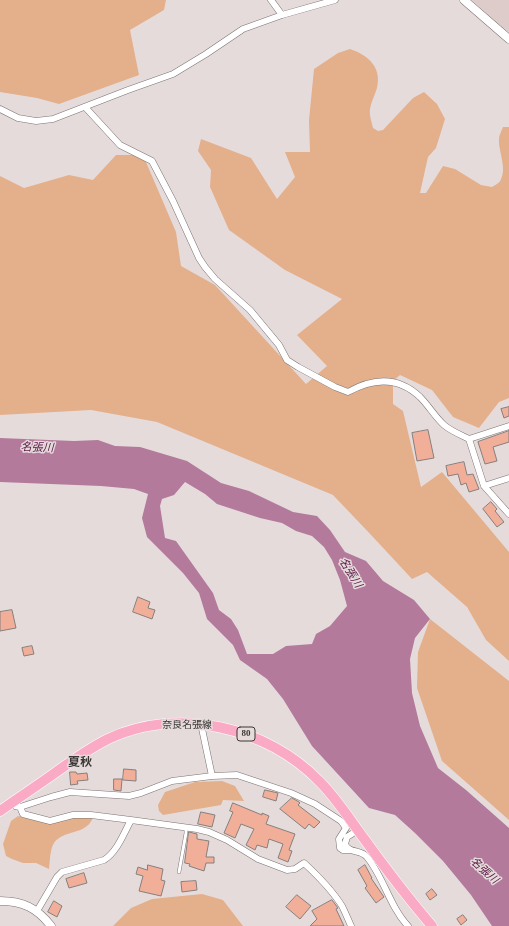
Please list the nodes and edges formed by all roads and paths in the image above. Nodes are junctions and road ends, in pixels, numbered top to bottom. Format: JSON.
{"nodes":[{"id":1,"x":271,"y":0,"type":"edge"},
{"id":2,"x":335,"y":0,"type":"edge"},
{"id":3,"x":464,"y":0,"type":"edge"},
{"id":4,"x":282,"y":15,"type":"junction"},
{"id":5,"x":509,"y":39,"type":"edge"},
{"id":6,"x":85,"y":107,"type":"junction"},
{"id":7,"x":0,"y":109,"type":"edge"},
{"id":8,"x":509,"y":426,"type":"edge"},
{"id":9,"x":469,"y":439,"type":"junction"},
{"id":10,"x":509,"y":478,"type":"edge"},
{"id":11,"x":484,"y":486,"type":"junction"},
{"id":12,"x":509,"y":514,"type":"edge"},
{"id":13,"x":201,"y":724,"type":"junction"},
{"id":14,"x":212,"y":776,"type":"junction"},
{"id":15,"x":16,"y":805,"type":"junction"},
{"id":16,"x":0,"y":812,"type":"edge"},
{"id":17,"x":131,"y":820,"type":"junction"},
{"id":18,"x":186,"y":827,"type":"junction"},
{"id":19,"x":358,"y":830,"type":"junction"},
{"id":20,"x":349,"y":850,"type":"junction"},
{"id":21,"x":179,"y":872,"type":"dead end"},
{"id":22,"x":0,"y":901,"type":"edge"},
{"id":23,"x":37,"y":911,"type":"junction"},
{"id":24,"x":51,"y":926,"type":"edge"},
{"id":25,"x":351,"y":926,"type":"edge"},
{"id":26,"x":408,"y":926,"type":"edge"},
{"id":27,"x":432,"y":926,"type":"edge"}],
"edges":[{"from":1,"to":4,"type":"street"},
{"from":2,"to":4,"type":"street"},
{"from":3,"to":5,"type":"street"},
{"from":4,"to":6,"type":"street"},
{"from":6,"to":7,"type":"street"},
{"from":6,"to":9,"type":"street"},
{"from":8,"to":9,"type":"street"},
{"from":9,"to":11,"type":"street"},
{"from":10,"to":11,"type":"street"},
{"from":11,"to":12,"type":"street"},
{"from":13,"to":14,"type":"street"},
{"from":13,"to":15,"type":"main road","name":"奈良名張線","number":"80"},
{"from":13,"to":19,"type":"main road","name":"奈良名張線","number":"80"},
{"from":14,"to":15,"type":"street"},
{"from":14,"to":20,"type":"street"},
{"from":15,"to":16,"type":"main road","name":"奈良名張線","number":"80"},
{"from":15,"to":17,"type":"street"},
{"from":17,"to":18,"type":"street"},
{"from":17,"to":23,"type":"street"},
{"from":18,"to":21,"type":"lane"},
{"from":18,"to":25,"type":"street"},
{"from":19,"to":20,"type":"street"},
{"from":19,"to":27,"type":"main road","name":"奈良名張線","number":"80"},
{"from":20,"to":26,"type":"street"},
{"from":22,"to":23,"type":"street"},
{"from":23,"to":24,"type":"street"}]}
